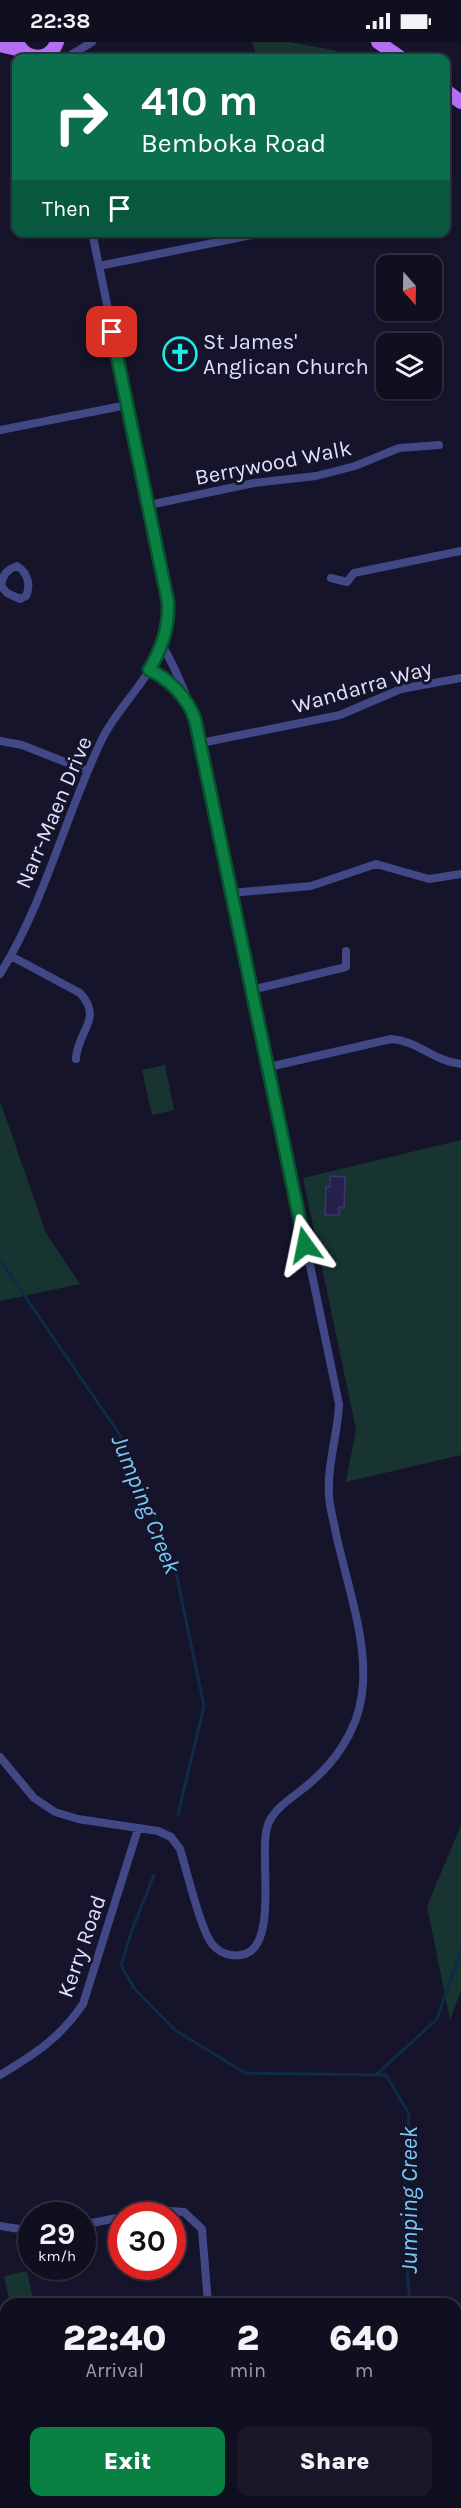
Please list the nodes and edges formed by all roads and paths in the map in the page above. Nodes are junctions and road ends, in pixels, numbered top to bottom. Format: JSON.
{"nodes":[{"id":1,"x":92,"y":42,"type":"edge"},
{"id":2,"x":378,"y":42,"type":"edge"},
{"id":3,"x":0,"y":45,"type":"edge"},
{"id":4,"x":26,"y":52,"type":"edge"},
{"id":5,"x":72,"y":54,"type":"edge"},
{"id":6,"x":395,"y":54,"type":"edge"},
{"id":7,"x":93,"y":237,"type":"edge"},
{"id":8,"x":226,"y":237,"type":"edge"},
{"id":9,"x":99,"y":266,"type":"junction"},
{"id":10,"x":128,"y":405,"type":"junction"},
{"id":11,"x":0,"y":430,"type":"edge"},
{"id":12,"x":439,"y":446,"type":"dead end"},
{"id":13,"x":149,"y":505,"type":"junction"},
{"id":14,"x":461,"y":551,"type":"edge"},
{"id":15,"x":331,"y":578,"type":"dead end"},
{"id":16,"x":162,"y":645,"type":"junction"},
{"id":17,"x":149,"y":670,"type":"junction"},
{"id":18,"x":461,"y":678,"type":"edge"},
{"id":19,"x":190,"y":705,"type":"junction"},
{"id":20,"x":0,"y":741,"type":"edge"},
{"id":21,"x":201,"y":743,"type":"junction"},
{"id":22,"x":88,"y":771,"type":"junction"},
{"id":23,"x":461,"y":874,"type":"edge"},
{"id":24,"x":231,"y":893,"type":"junction"},
{"id":25,"x":346,"y":951,"type":"dead end"},
{"id":26,"x":11,"y":956,"type":"junction"},
{"id":27,"x":0,"y":974,"type":"edge"},
{"id":28,"x":251,"y":990,"type":"junction"},
{"id":29,"x":76,"y":1059,"type":"dead end"},
{"id":30,"x":461,"y":1064,"type":"edge"},
{"id":31,"x":269,"y":1067,"type":"junction"},
{"id":32,"x":0,"y":1756,"type":"edge"},
{"id":33,"x":138,"y":1829,"type":"junction"},
{"id":34,"x":0,"y":2074,"type":"edge"},
{"id":35,"x":186,"y":2214,"type":"edge"},
{"id":36,"x":0,"y":2226,"type":"edge"},
{"id":37,"x":18,"y":2229,"type":"edge"},
{"id":38,"x":208,"y":2298,"type":"edge"}],
"edges":[{"from":1,"to":5,"type":"street"},
{"from":2,"to":6,"type":"main road"},
{"from":3,"to":4,"type":"main road"},
{"from":7,"to":9,"type":"street","name":"Narr-Maen Drive"},
{"from":8,"to":9,"type":"street"},
{"from":9,"to":10,"type":"street","name":"Narr-Maen Drive"},
{"from":10,"to":11,"type":"street"},
{"from":10,"to":13,"type":"street","name":"Narr-Maen Drive"},
{"from":12,"to":13,"type":"street","name":"Berrywood Walk"},
{"from":13,"to":16,"type":"street","name":"Narr-Maen Drive"},
{"from":14,"to":15,"type":"street"},
{"from":16,"to":17,"type":"street","name":"Narr-Maen Drive"},
{"from":16,"to":19,"type":"street"},
{"from":17,"to":19,"type":"street"},
{"from":17,"to":22,"type":"street","name":"Narr-Maen Drive"},
{"from":18,"to":21,"type":"street","name":"Wandarra Way"},
{"from":19,"to":21,"type":"street"},
{"from":20,"to":22,"type":"street"},
{"from":21,"to":24,"type":"street"},
{"from":22,"to":26,"type":"street","name":"Narr-Maen Drive"},
{"from":23,"to":24,"type":"street"},
{"from":24,"to":28,"type":"street"},
{"from":25,"to":28,"type":"street"},
{"from":26,"to":27,"type":"street","name":"Narr-Maen Drive"},
{"from":26,"to":29,"type":"street"},
{"from":28,"to":31,"type":"street"},
{"from":30,"to":31,"type":"street"},
{"from":31,"to":33,"type":"street"},
{"from":32,"to":33,"type":"street"},
{"from":33,"to":34,"type":"street","name":"Kerry Road"},
{"from":35,"to":38,"type":"street"},
{"from":36,"to":37,"type":"street"}]}
